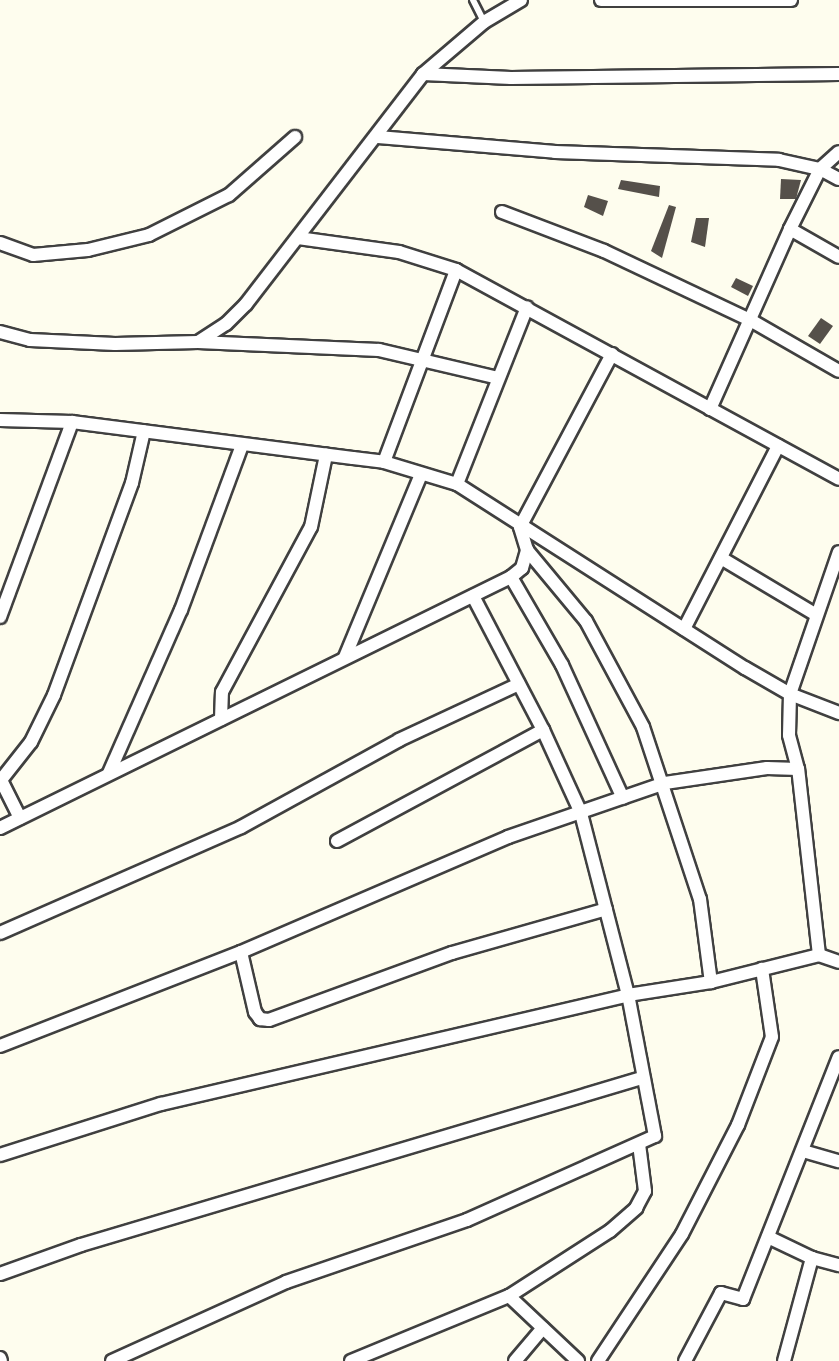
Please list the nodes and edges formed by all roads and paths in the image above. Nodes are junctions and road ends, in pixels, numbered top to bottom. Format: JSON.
{"nodes":[{"id":1,"x":473,"y":0,"type":"edge"},
{"id":2,"x":521,"y":0,"type":"edge"},
{"id":3,"x":601,"y":0,"type":"edge"},
{"id":4,"x":791,"y":0,"type":"edge"},
{"id":5,"x":484,"y":22,"type":"junction"},
{"id":6,"x":423,"y":74,"type":"junction"},
{"id":7,"x":839,"y":74,"type":"edge"},
{"id":8,"x":295,"y":137,"type":"dead end"},
{"id":9,"x":378,"y":137,"type":"junction"},
{"id":10,"x":839,"y":152,"type":"edge"},
{"id":11,"x":820,"y":169,"type":"junction"},
{"id":12,"x":839,"y":179,"type":"edge"},
{"id":13,"x":502,"y":212,"type":"dead end"},
{"id":14,"x":790,"y":230,"type":"junction"},
{"id":15,"x":298,"y":238,"type":"junction"},
{"id":16,"x":0,"y":243,"type":"edge"},
{"id":17,"x":839,"y":257,"type":"edge"},
{"id":18,"x":456,"y":270,"type":"junction"},
{"id":19,"x":527,"y":307,"type":"junction"},
{"id":20,"x":752,"y":321,"type":"junction"},
{"id":21,"x":0,"y":332,"type":"edge"},
{"id":22,"x":198,"y":342,"type":"junction"},
{"id":23,"x":612,"y":354,"type":"junction"},
{"id":24,"x":424,"y":360,"type":"junction"},
{"id":25,"x":839,"y":371,"type":"edge"},
{"id":26,"x":498,"y":378,"type":"junction"},
{"id":27,"x":710,"y":410,"type":"junction"},
{"id":28,"x":0,"y":420,"type":"edge"},
{"id":29,"x":72,"y":423,"type":"junction"},
{"id":30,"x":144,"y":431,"type":"junction"},
{"id":31,"x":242,"y":445,"type":"junction"},
{"id":32,"x":778,"y":446,"type":"junction"},
{"id":33,"x":326,"y":455,"type":"junction"},
{"id":34,"x":384,"y":462,"type":"junction"},
{"id":35,"x":421,"y":474,"type":"junction"},
{"id":36,"x":839,"y":479,"type":"edge"},
{"id":37,"x":457,"y":484,"type":"junction"},
{"id":38,"x":520,"y":527,"type":"junction"},
{"id":39,"x":527,"y":550,"type":"junction"},
{"id":40,"x":839,"y":552,"type":"edge"},
{"id":41,"x":721,"y":558,"type":"junction"},
{"id":42,"x":511,"y":577,"type":"junction"},
{"id":43,"x":473,"y":596,"type":"junction"},
{"id":44,"x":815,"y":614,"type":"junction"},
{"id":45,"x":0,"y":617,"type":"edge"},
{"id":46,"x":684,"y":629,"type":"junction"},
{"id":47,"x":345,"y":657,"type":"junction"},
{"id":48,"x":519,"y":684,"type":"junction"},
{"id":49,"x":790,"y":694,"type":"junction"},
{"id":50,"x":839,"y":713,"type":"edge"},
{"id":51,"x":221,"y":719,"type":"junction"},
{"id":52,"x":543,"y":730,"type":"junction"},
{"id":53,"x":798,"y":769,"type":"junction"},
{"id":54,"x":109,"y":773,"type":"junction"},
{"id":55,"x":665,"y":783,"type":"junction"},
{"id":56,"x":623,"y":798,"type":"junction"},
{"id":57,"x":580,"y":813,"type":"junction"},
{"id":58,"x":20,"y":818,"type":"junction"},
{"id":59,"x":0,"y":828,"type":"edge"},
{"id":60,"x":338,"y":841,"type":"dead end"},
{"id":61,"x":606,"y":909,"type":"junction"},
{"id":62,"x":0,"y":933,"type":"edge"},
{"id":63,"x":241,"y":952,"type":"junction"},
{"id":64,"x":819,"y":955,"type":"junction"},
{"id":65,"x":839,"y":962,"type":"edge"},
{"id":66,"x":762,"y":969,"type":"junction"},
{"id":67,"x":711,"y":982,"type":"junction"},
{"id":68,"x":628,"y":995,"type":"junction"},
{"id":69,"x":0,"y":1046,"type":"edge"},
{"id":70,"x":839,"y":1057,"type":"edge"},
{"id":71,"x":642,"y":1078,"type":"junction"},
{"id":72,"x":639,"y":1144,"type":"junction"},
{"id":73,"x":803,"y":1151,"type":"junction"},
{"id":74,"x":0,"y":1155,"type":"edge"},
{"id":75,"x":839,"y":1161,"type":"edge"},
{"id":76,"x":768,"y":1237,"type":"junction"},
{"id":77,"x":812,"y":1258,"type":"junction"},
{"id":78,"x":839,"y":1265,"type":"edge"},
{"id":79,"x":0,"y":1274,"type":"edge"},
{"id":80,"x":509,"y":1296,"type":"junction"},
{"id":81,"x":543,"y":1328,"type":"junction"},
{"id":82,"x":112,"y":1361,"type":"edge"},
{"id":83,"x":351,"y":1361,"type":"edge"},
{"id":84,"x":515,"y":1361,"type":"edge"},
{"id":85,"x":578,"y":1361,"type":"edge"},
{"id":86,"x":598,"y":1361,"type":"edge"},
{"id":87,"x":685,"y":1361,"type":"edge"},
{"id":88,"x":784,"y":1361,"type":"edge"}],
"edges":[{"from":1,"to":5,"type":"lane"},
{"from":2,"to":5,"type":"street"},
{"from":3,"to":4,"type":"street"},
{"from":5,"to":6,"type":"street"},
{"from":6,"to":7,"type":"street"},
{"from":6,"to":9,"type":"street"},
{"from":8,"to":16,"type":"street"},
{"from":9,"to":11,"type":"street"},
{"from":9,"to":15,"type":"street"},
{"from":10,"to":11,"type":"street"},
{"from":11,"to":12,"type":"street"},
{"from":11,"to":14,"type":"street"},
{"from":13,"to":20,"type":"street"},
{"from":14,"to":17,"type":"street"},
{"from":14,"to":20,"type":"street"},
{"from":15,"to":18,"type":"street"},
{"from":15,"to":22,"type":"street"},
{"from":18,"to":19,"type":"street"},
{"from":18,"to":24,"type":"street"},
{"from":19,"to":23,"type":"street"},
{"from":19,"to":26,"type":"street"},
{"from":20,"to":25,"type":"street"},
{"from":20,"to":27,"type":"street"},
{"from":21,"to":22,"type":"street"},
{"from":22,"to":24,"type":"street"},
{"from":23,"to":27,"type":"street"},
{"from":23,"to":38,"type":"street"},
{"from":24,"to":26,"type":"street"},
{"from":24,"to":34,"type":"street"},
{"from":26,"to":37,"type":"street"},
{"from":27,"to":32,"type":"street"},
{"from":28,"to":29,"type":"street"},
{"from":29,"to":30,"type":"street"},
{"from":29,"to":45,"type":"street"},
{"from":30,"to":31,"type":"street"},
{"from":30,"to":58,"type":"street"},
{"from":31,"to":33,"type":"street"},
{"from":31,"to":54,"type":"street"},
{"from":32,"to":36,"type":"street"},
{"from":32,"to":41,"type":"street"},
{"from":33,"to":34,"type":"street"},
{"from":33,"to":51,"type":"street"},
{"from":34,"to":35,"type":"street"},
{"from":35,"to":37,"type":"street"},
{"from":35,"to":47,"type":"street"},
{"from":37,"to":38,"type":"street"},
{"from":38,"to":39,"type":"street"},
{"from":38,"to":46,"type":"street"},
{"from":39,"to":42,"type":"street"},
{"from":39,"to":55,"type":"street"},
{"from":40,"to":44,"type":"street"},
{"from":41,"to":44,"type":"street"},
{"from":41,"to":46,"type":"street"},
{"from":42,"to":43,"type":"street"},
{"from":42,"to":56,"type":"street"},
{"from":43,"to":47,"type":"street"},
{"from":43,"to":48,"type":"street"},
{"from":44,"to":49,"type":"street"},
{"from":46,"to":49,"type":"street"},
{"from":47,"to":51,"type":"street"},
{"from":48,"to":52,"type":"street"},
{"from":48,"to":62,"type":"street"},
{"from":49,"to":50,"type":"street"},
{"from":49,"to":53,"type":"street"},
{"from":51,"to":54,"type":"street"},
{"from":52,"to":57,"type":"street"},
{"from":52,"to":60,"type":"street"},
{"from":53,"to":55,"type":"street"},
{"from":53,"to":64,"type":"street"},
{"from":54,"to":58,"type":"street"},
{"from":55,"to":56,"type":"street"},
{"from":55,"to":67,"type":"street"},
{"from":56,"to":57,"type":"street"},
{"from":57,"to":61,"type":"street"},
{"from":57,"to":63,"type":"street"},
{"from":58,"to":59,"type":"street"},
{"from":61,"to":63,"type":"street"},
{"from":61,"to":68,"type":"street"},
{"from":63,"to":69,"type":"street"},
{"from":64,"to":65,"type":"street"},
{"from":64,"to":66,"type":"street"},
{"from":66,"to":67,"type":"street"},
{"from":66,"to":86,"type":"street"},
{"from":67,"to":68,"type":"street"},
{"from":68,"to":71,"type":"street"},
{"from":68,"to":74,"type":"street"},
{"from":70,"to":73,"type":"street"},
{"from":71,"to":72,"type":"street"},
{"from":71,"to":79,"type":"street"},
{"from":72,"to":80,"type":"street"},
{"from":72,"to":82,"type":"street"},
{"from":73,"to":75,"type":"street"},
{"from":73,"to":76,"type":"street"},
{"from":76,"to":77,"type":"street"},
{"from":76,"to":87,"type":"street"},
{"from":77,"to":78,"type":"street"},
{"from":77,"to":88,"type":"street"},
{"from":80,"to":81,"type":"street"},
{"from":80,"to":83,"type":"street"},
{"from":81,"to":84,"type":"street"},
{"from":81,"to":85,"type":"street"}]}
